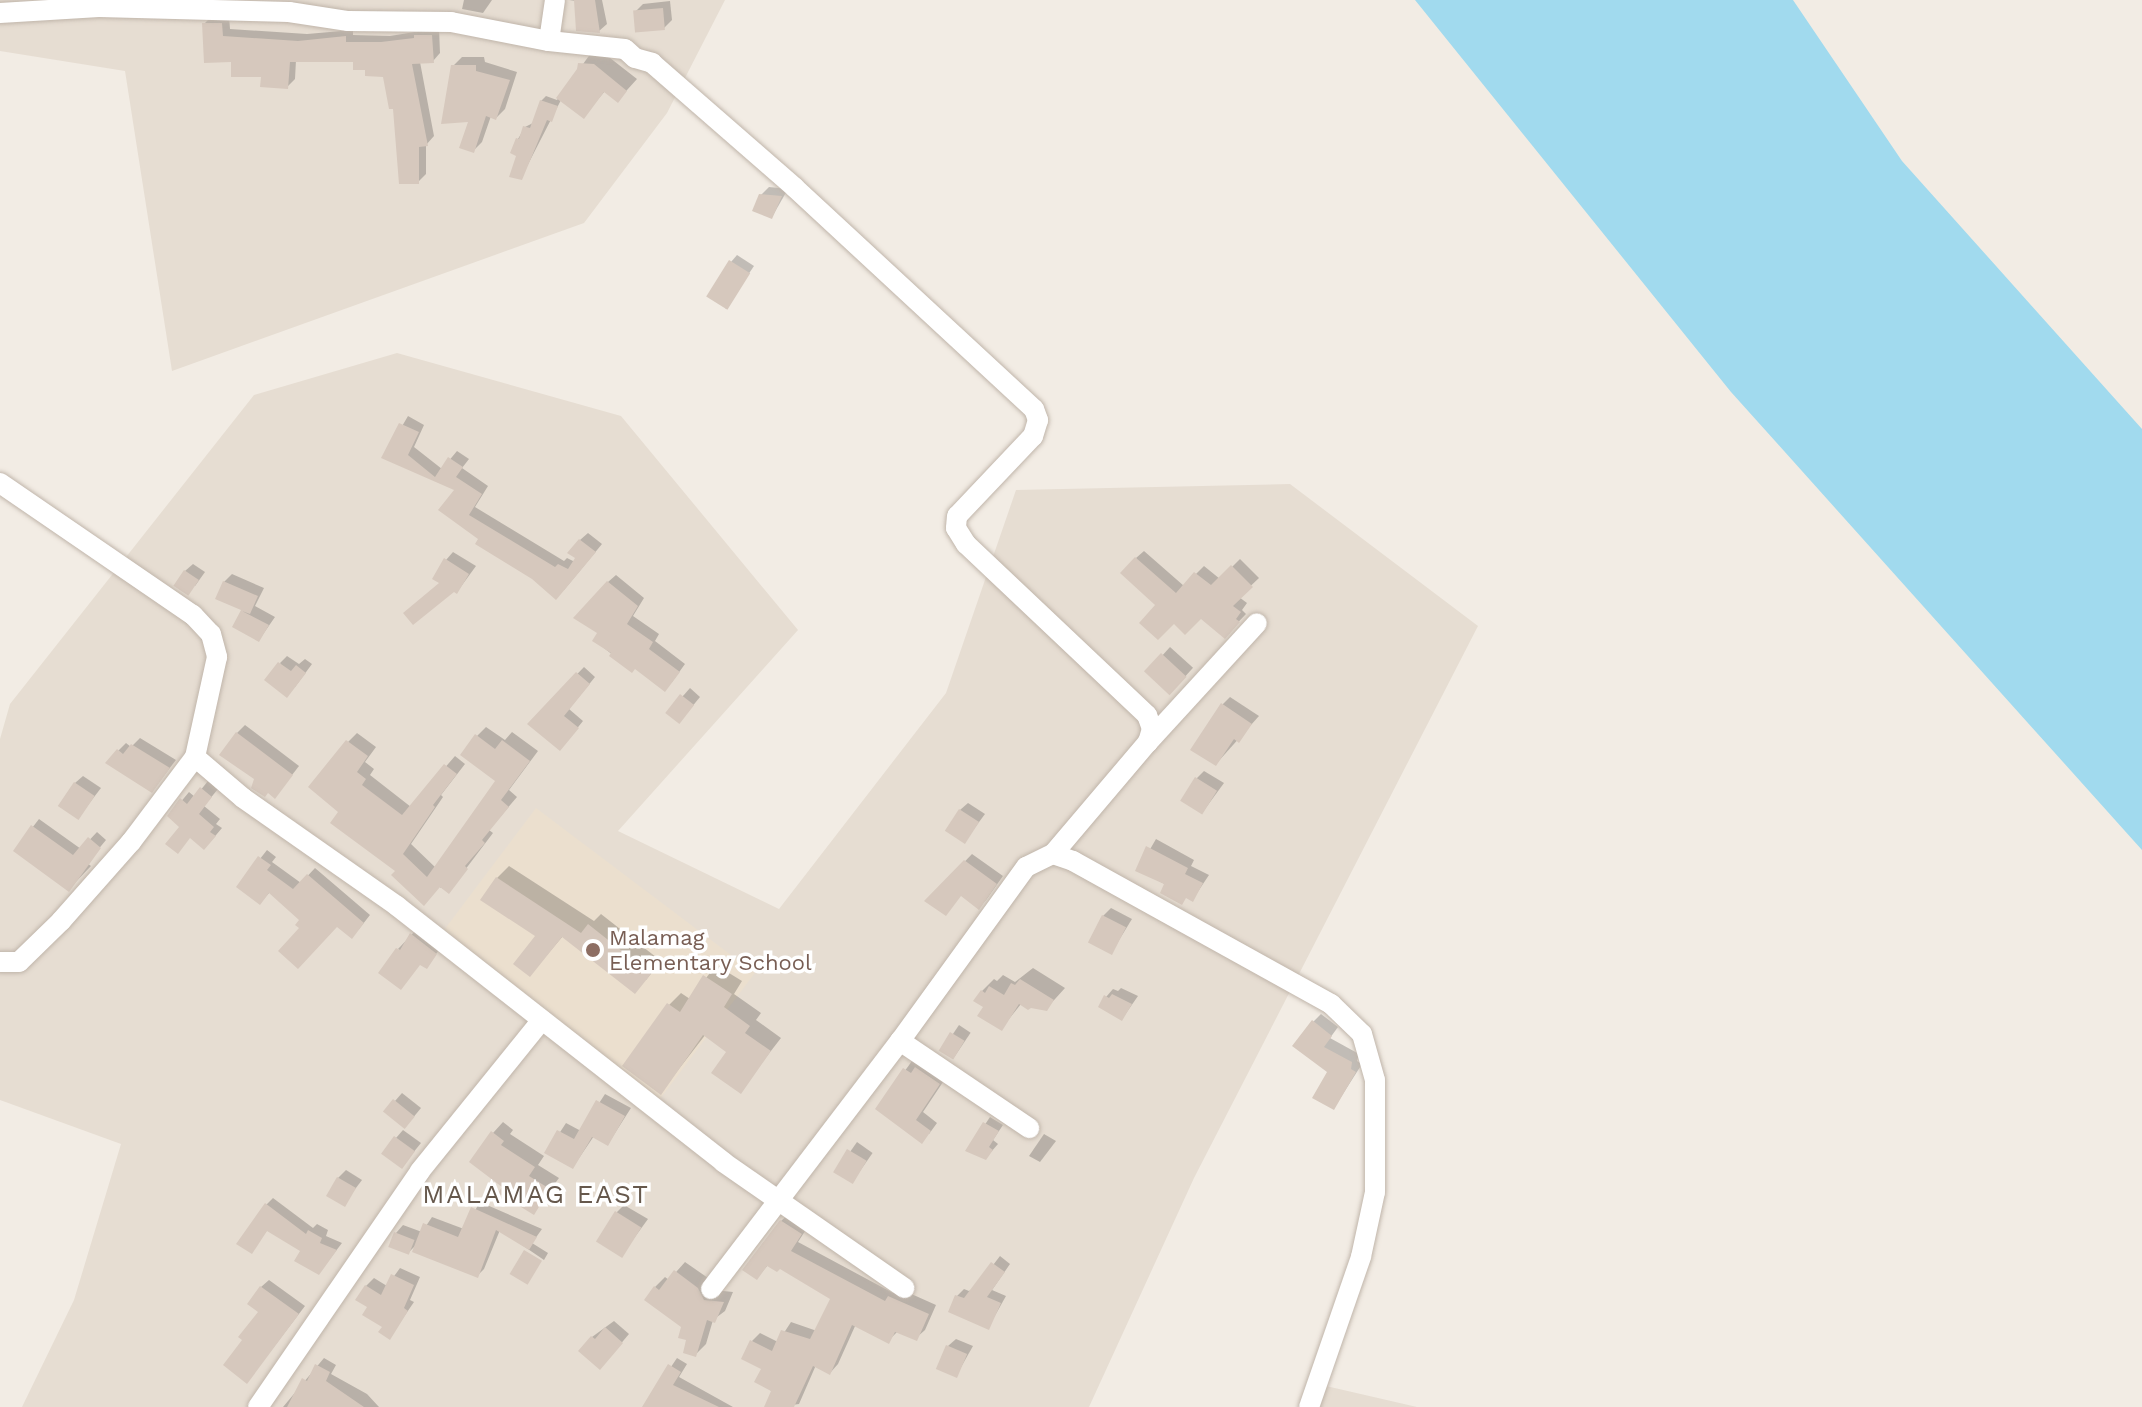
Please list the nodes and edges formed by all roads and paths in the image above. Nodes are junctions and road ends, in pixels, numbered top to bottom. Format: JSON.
{"nodes":[{"id":1,"x":555,"y":0,"type":"edge"},
{"id":2,"x":0,"y":13,"type":"edge"},
{"id":3,"x":549,"y":41,"type":"junction"},
{"id":4,"x":0,"y":483,"type":"edge"},
{"id":5,"x":1257,"y":623,"type":"dead end"},
{"id":6,"x":1148,"y":742,"type":"junction"},
{"id":7,"x":195,"y":757,"type":"junction"},
{"id":8,"x":1053,"y":854,"type":"junction"},
{"id":9,"x":0,"y":962,"type":"edge"},
{"id":10,"x":542,"y":1020,"type":"junction"},
{"id":11,"x":900,"y":1041,"type":"junction"},
{"id":12,"x":1029,"y":1128,"type":"dead end"},
{"id":13,"x":778,"y":1201,"type":"junction"},
{"id":14,"x":904,"y":1288,"type":"dead end"},
{"id":15,"x":711,"y":1289,"type":"dead end"},
{"id":16,"x":258,"y":1407,"type":"edge"},
{"id":17,"x":1309,"y":1407,"type":"edge"}],
"edges":[{"from":1,"to":3,"type":"street"},
{"from":2,"to":3,"type":"street"},
{"from":3,"to":6,"type":"street"},
{"from":4,"to":7,"type":"street"},
{"from":5,"to":6,"type":"street"},
{"from":6,"to":8,"type":"street"},
{"from":7,"to":9,"type":"street"},
{"from":7,"to":10,"type":"street"},
{"from":8,"to":11,"type":"street"},
{"from":8,"to":17,"type":"street"},
{"from":10,"to":13,"type":"street"},
{"from":10,"to":16,"type":"street"},
{"from":11,"to":12,"type":"street"},
{"from":11,"to":13,"type":"street"},
{"from":13,"to":14,"type":"street"},
{"from":13,"to":15,"type":"street"}]}
